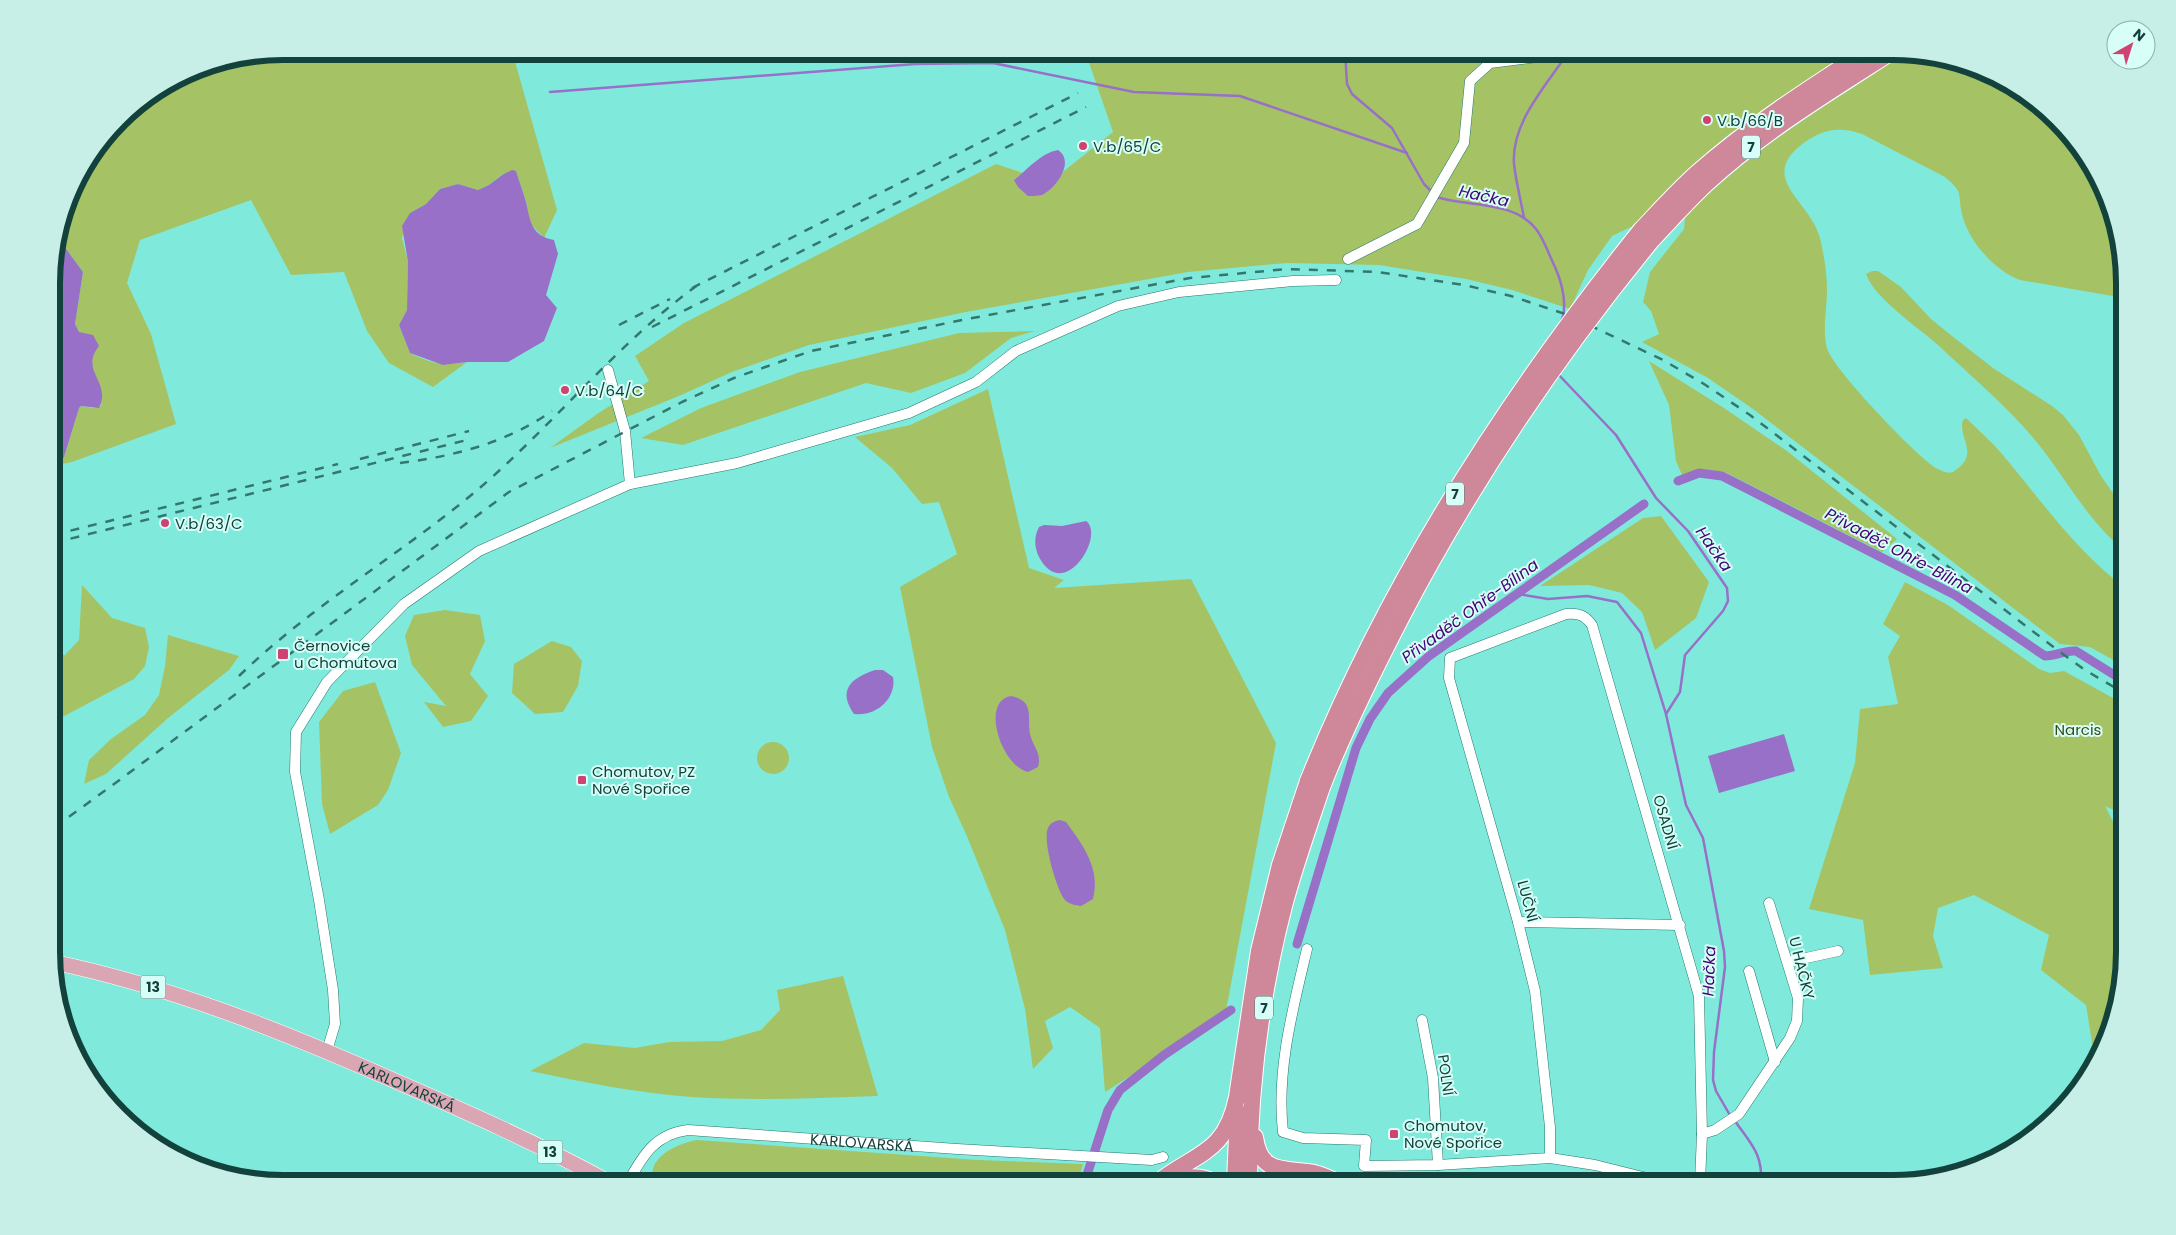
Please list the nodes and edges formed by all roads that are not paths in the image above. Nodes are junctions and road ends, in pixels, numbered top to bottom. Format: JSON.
{"nodes":[{"id":1,"x":1513,"y":60,"type":"edge"},
{"id":2,"x":1861,"y":60,"type":"edge"},
{"id":3,"x":1348,"y":259,"type":"dead end"},
{"id":4,"x":1336,"y":280,"type":"dead end"},
{"id":5,"x":608,"y":370,"type":"dead end"},
{"id":6,"x":630,"y":484,"type":"junction"},
{"id":7,"x":1450,"y":658,"type":"joint"},
{"id":8,"x":1315,"y":784,"type":"junction"},
{"id":9,"x":1769,"y":904,"type":"dead end"},
{"id":10,"x":1518,"y":922,"type":"junction"},
{"id":11,"x":1680,"y":925,"type":"junction"},
{"id":12,"x":1307,"y":949,"type":"dead end"},
{"id":13,"x":1838,"y":951,"type":"dead end"},
{"id":14,"x":1788,"y":962,"type":"junction"},
{"id":15,"x":60,"y":963,"type":"edge"},
{"id":16,"x":1749,"y":971,"type":"dead end"},
{"id":17,"x":1422,"y":1020,"type":"dead end"},
{"id":18,"x":327,"y":1051,"type":"junction"},
{"id":19,"x":1775,"y":1062,"type":"junction"},
{"id":20,"x":1238,"y":1087,"type":"junction"},
{"id":21,"x":1252,"y":1110,"type":"junction"},
{"id":22,"x":1702,"y":1134,"type":"junction"},
{"id":23,"x":1164,"y":1157,"type":"dead end"},
{"id":24,"x":1550,"y":1158,"type":"junction"},
{"id":25,"x":1438,"y":1165,"type":"junction"},
{"id":26,"x":594,"y":1175,"type":"edge"},
{"id":27,"x":633,"y":1175,"type":"edge"},
{"id":28,"x":1171,"y":1175,"type":"edge"},
{"id":29,"x":1235,"y":1175,"type":"edge"},
{"id":30,"x":1249,"y":1175,"type":"edge"},
{"id":31,"x":1318,"y":1175,"type":"edge"},
{"id":32,"x":1637,"y":1175,"type":"edge"},
{"id":33,"x":1700,"y":1175,"type":"edge"}],
"edges":[{"from":1,"to":3,"type":"street"},
{"from":2,"to":8,"type":"highway","number":"7","bridge":true},
{"from":4,"to":6,"type":"street"},
{"from":5,"to":6,"type":"street"},
{"from":6,"to":18,"type":"street"},
{"from":7,"to":10,"type":"street","name":"LUČNÍ"},
{"from":7,"to":11,"type":"street","name":"OSADNÍ"},
{"from":8,"to":20,"type":"highway","number":"7"},
{"from":8,"to":21,"type":"highway","number":"7"},
{"from":9,"to":14,"type":"street","name":"U HAČKY"},
{"from":10,"to":11,"type":"street"},
{"from":10,"to":24,"type":"street","name":"LUČNÍ"},
{"from":11,"to":22,"type":"street","name":"OSADNÍ"},
{"from":12,"to":25,"type":"street"},
{"from":13,"to":14,"type":"street"},
{"from":14,"to":19,"type":"street","name":"U HAČKY"},
{"from":15,"to":18,"type":"main road","number":"13"},
{"from":16,"to":19,"type":"street"},
{"from":17,"to":25,"type":"street","name":"POLNÍ"},
{"from":18,"to":26,"type":"main road","name":"KARLOVARSKÁ","number":"13"},
{"from":19,"to":22,"type":"street","name":"U HAČKY"},
{"from":20,"to":28,"type":"highway"},
{"from":20,"to":29,"type":"highway","number":"7"},
{"from":21,"to":30,"type":"highway","number":"7"},
{"from":21,"to":31,"type":"highway"},
{"from":22,"to":33,"type":"street","name":"OSADNÍ"},
{"from":23,"to":27,"type":"street","name":"KARLOVARSKÁ"},
{"from":24,"to":25,"type":"street"},
{"from":24,"to":32,"type":"street"}]}
